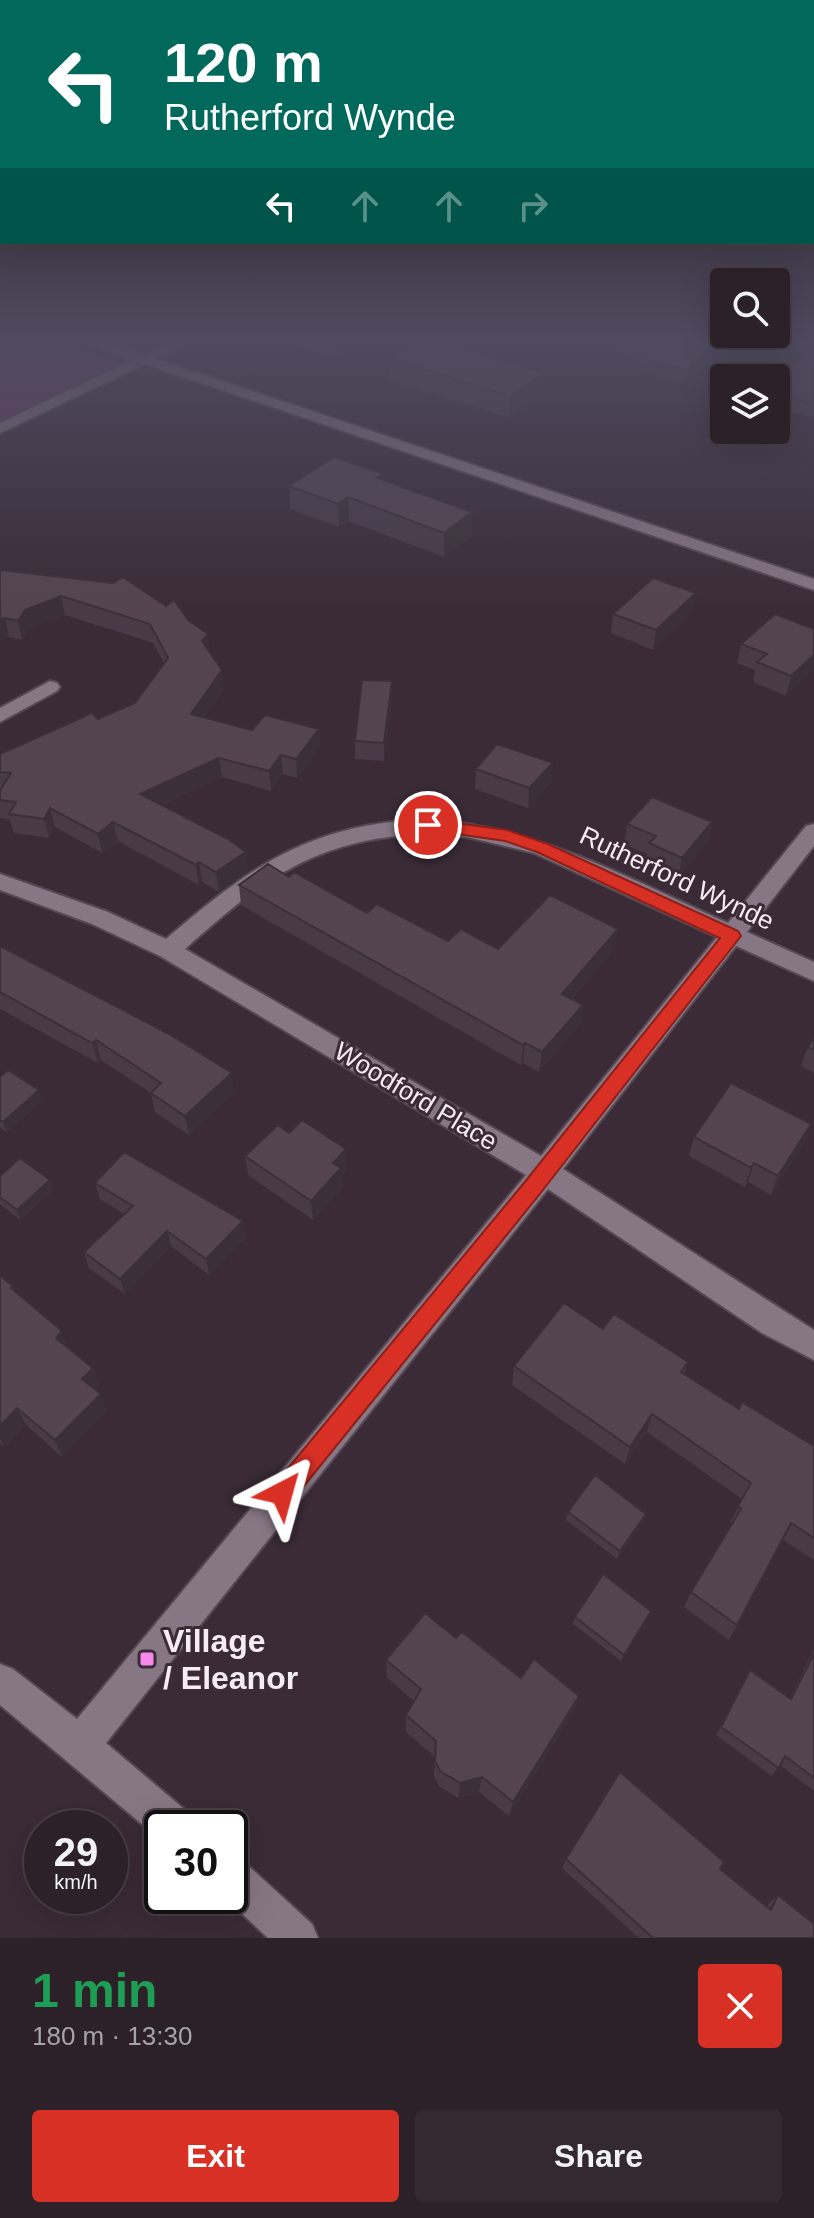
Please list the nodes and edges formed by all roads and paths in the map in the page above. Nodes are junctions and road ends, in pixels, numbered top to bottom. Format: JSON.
{"nodes":[{"id":1,"x":351,"y":429,"type":"edge"},
{"id":2,"x":814,"y":585,"type":"edge"},
{"id":3,"x":50,"y":687,"type":"dead end"},
{"id":4,"x":0,"y":716,"type":"edge"},
{"id":5,"x":814,"y":831,"type":"edge"},
{"id":6,"x":0,"y":882,"type":"edge"},
{"id":7,"x":732,"y":936,"type":"junction"},
{"id":8,"x":168,"y":950,"type":"junction"},
{"id":9,"x":814,"y":972,"type":"edge"},
{"id":10,"x":545,"y":1172,"type":"junction"},
{"id":11,"x":814,"y":1346,"type":"edge"},
{"id":12,"x":0,"y":1682,"type":"edge"},
{"id":13,"x":80,"y":1745,"type":"junction"},
{"id":14,"x":155,"y":1810,"type":"edge"},
{"id":15,"x":248,"y":1893,"type":"edge"},
{"id":16,"x":290,"y":1934,"type":"edge"}],
"edges":[{"from":1,"to":2,"type":"street"},
{"from":3,"to":4,"type":"street"},
{"from":5,"to":7,"type":"street"},
{"from":6,"to":8,"type":"street","name":"Woodford Place"},
{"from":7,"to":8,"type":"street","name":"Rutherford Wynde"},
{"from":7,"to":9,"type":"street","name":"Rutherford Wynde"},
{"from":7,"to":10,"type":"street"},
{"from":8,"to":10,"type":"street","name":"Woodford Place"},
{"from":10,"to":11,"type":"street","name":"Woodford Place"},
{"from":10,"to":13,"type":"street"},
{"from":12,"to":13,"type":"street"},
{"from":13,"to":14,"type":"street"},
{"from":15,"to":16,"type":"street"}]}
